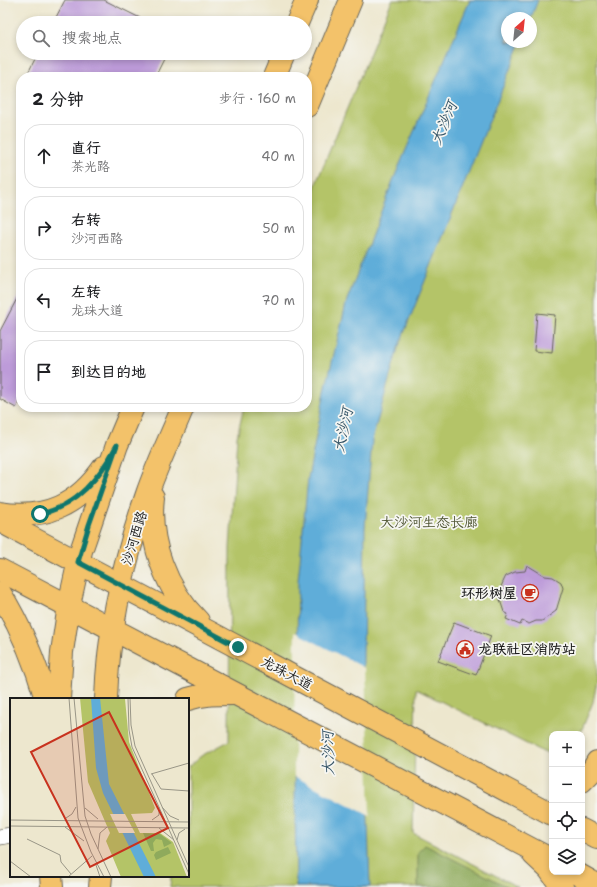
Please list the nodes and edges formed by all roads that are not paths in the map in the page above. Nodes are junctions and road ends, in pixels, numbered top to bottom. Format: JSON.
{"nodes":[{"id":1,"x":307,"y":0,"type":"edge"},
{"id":2,"x":351,"y":0,"type":"edge"},
{"id":3,"x":300,"y":16,"type":"edge"},
{"id":4,"x":281,"y":60,"type":"edge"},
{"id":5,"x":276,"y":72,"type":"edge"},
{"id":6,"x":312,"y":94,"type":"edge"},
{"id":7,"x":131,"y":412,"type":"edge"},
{"id":8,"x":181,"y":412,"type":"edge"},
{"id":9,"x":117,"y":445,"type":"junction"},
{"id":10,"x":157,"y":471,"type":"junction"},
{"id":11,"x":0,"y":513,"type":"edge"},
{"id":12,"x":0,"y":522,"type":"edge"},
{"id":13,"x":78,"y":562,"type":"junction"},
{"id":14,"x":0,"y":570,"type":"edge"},
{"id":15,"x":121,"y":585,"type":"junction"},
{"id":16,"x":0,"y":593,"type":"edge"},
{"id":17,"x":69,"y":605,"type":"junction"},
{"id":18,"x":112,"y":628,"type":"junction"},
{"id":19,"x":210,"y":632,"type":"junction"},
{"id":20,"x":238,"y":694,"type":"junction"},
{"id":21,"x":46,"y":698,"type":"edge"},
{"id":22,"x":58,"y":698,"type":"edge"},
{"id":23,"x":106,"y":698,"type":"edge"},
{"id":24,"x":189,"y":699,"type":"edge"},
{"id":25,"x":597,"y":762,"type":"edge"},
{"id":26,"x":585,"y":778,"type":"edge"},
{"id":27,"x":509,"y":791,"type":"junction"},
{"id":28,"x":549,"y":795,"type":"edge"},
{"id":29,"x":549,"y":812,"type":"edge"},
{"id":30,"x":585,"y":832,"type":"edge"},
{"id":31,"x":10,"y":835,"type":"edge"},
{"id":32,"x":0,"y":838,"type":"edge"},
{"id":33,"x":597,"y":838,"type":"edge"},
{"id":34,"x":526,"y":847,"type":"junction"},
{"id":35,"x":549,"y":858,"type":"edge"},
{"id":36,"x":579,"y":875,"type":"edge"},
{"id":37,"x":51,"y":877,"type":"edge"},
{"id":38,"x":101,"y":877,"type":"edge"},
{"id":39,"x":597,"y":885,"type":"edge"},
{"id":40,"x":52,"y":887,"type":"edge"},
{"id":41,"x":100,"y":887,"type":"edge"},
{"id":42,"x":562,"y":887,"type":"edge"}],
"edges":[{"from":1,"to":3,"type":"main road"},
{"from":2,"to":6,"type":"main road"},
{"from":4,"to":5,"type":"main road"},
{"from":7,"to":9,"type":"main road"},
{"from":8,"to":10,"type":"main road","name":"沙河西路"},
{"from":9,"to":11,"type":"main road"},
{"from":9,"to":13,"type":"main road"},
{"from":10,"to":15,"type":"main road","name":"沙河西路"},
{"from":10,"to":19,"type":"main road"},
{"from":12,"to":13,"type":"main road","name":"龙珠大道"},
{"from":13,"to":15,"type":"main road","name":"龙珠大道"},
{"from":13,"to":17,"type":"main road"},
{"from":14,"to":17,"type":"main road"},
{"from":15,"to":18,"type":"main road","name":"沙河西路"},
{"from":15,"to":19,"type":"main road","name":"龙珠大道"},
{"from":16,"to":21,"type":"main road"},
{"from":17,"to":18,"type":"main road"},
{"from":17,"to":22,"type":"main road"},
{"from":18,"to":20,"type":"main road"},
{"from":18,"to":23,"type":"main road","name":"沙河西路"},
{"from":19,"to":27,"type":"main road","name":"龙珠大道"},
{"from":20,"to":24,"type":"main road"},
{"from":20,"to":34,"type":"main road"},
{"from":25,"to":26,"type":"main road"},
{"from":27,"to":28,"type":"main road"},
{"from":27,"to":29,"type":"main road","name":"龙珠大道"},
{"from":30,"to":33,"type":"main road"},
{"from":31,"to":32,"type":"street"},
{"from":34,"to":35,"type":"main road"},
{"from":34,"to":42,"type":"main road"},
{"from":36,"to":39,"type":"main road"},
{"from":37,"to":40,"type":"main road"},
{"from":38,"to":41,"type":"main road"}]}
